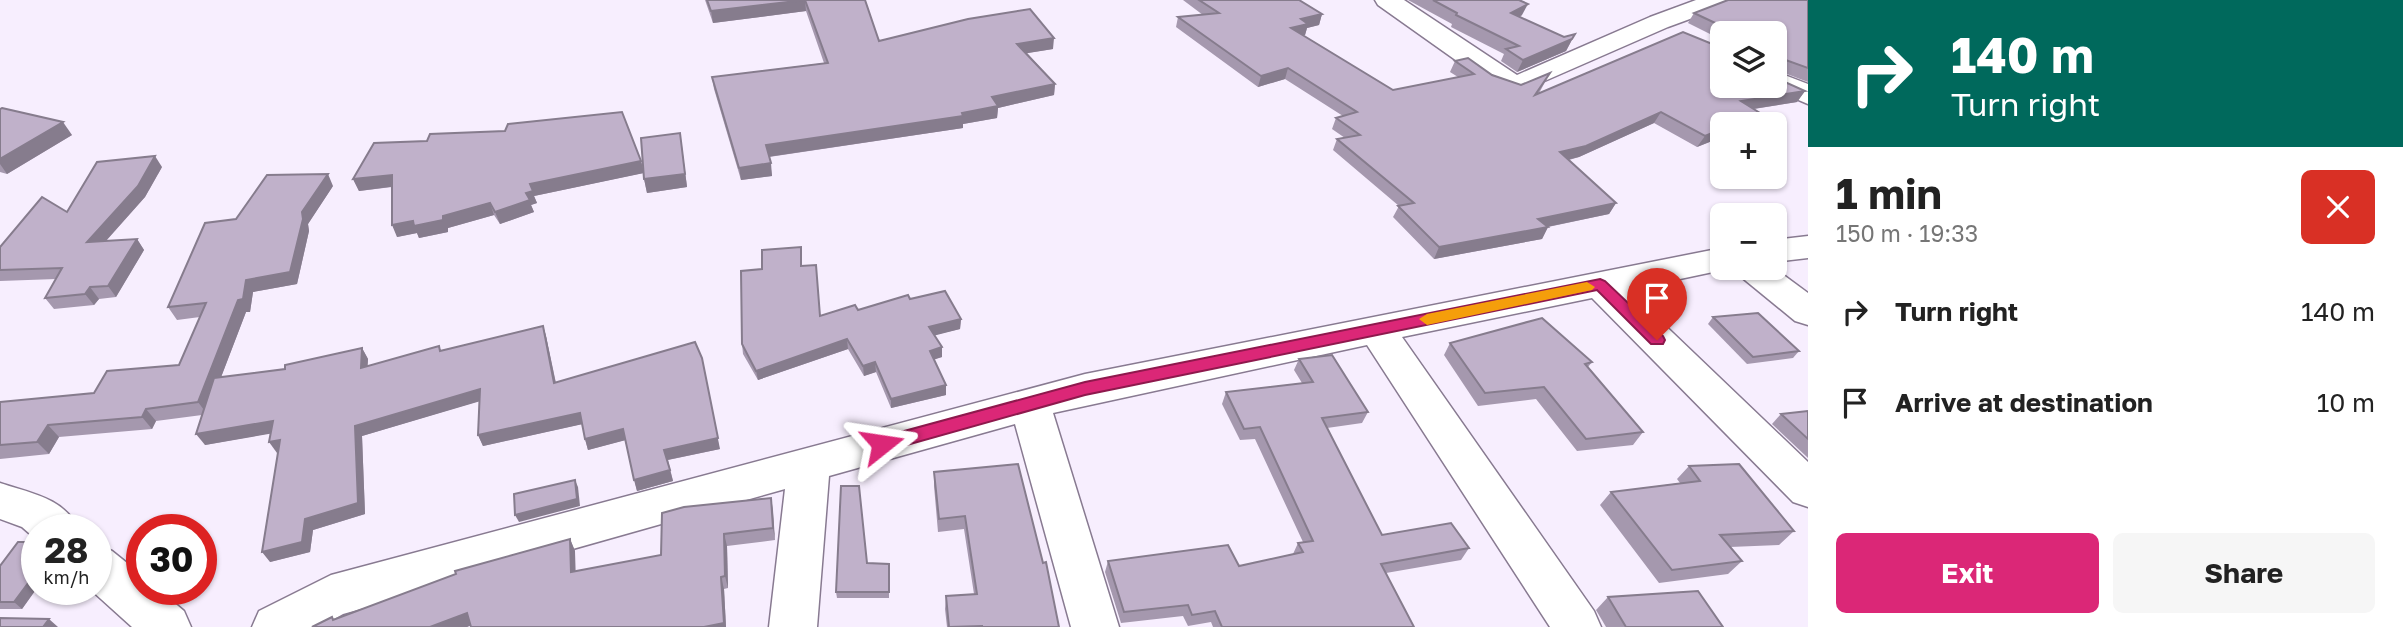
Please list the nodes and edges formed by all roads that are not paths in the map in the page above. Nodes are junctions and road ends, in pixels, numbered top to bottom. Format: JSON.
{"nodes":[{"id":1,"x":1387,"y":0,"type":"edge"},
{"id":2,"x":1719,"y":0,"type":"edge"},
{"id":3,"x":1659,"y":22,"type":"junction"},
{"id":4,"x":1690,"y":38,"type":"edge"},
{"id":5,"x":1787,"y":85,"type":"edge"},
{"id":6,"x":1808,"y":95,"type":"edge"},
{"id":7,"x":1808,"y":247,"type":"edge"},
{"id":8,"x":1787,"y":249,"type":"edge"},
{"id":9,"x":1710,"y":261,"type":"edge"},
{"id":10,"x":1767,"y":280,"type":"edge"},
{"id":11,"x":1600,"y":284,"type":"junction"},
{"id":12,"x":1808,"y":312,"type":"edge"},
{"id":13,"x":1376,"y":329,"type":"junction"},
{"id":14,"x":1030,"y":404,"type":"junction"},
{"id":15,"x":808,"y":465,"type":"junction"},
{"id":16,"x":1808,"y":489,"type":"edge"},
{"id":17,"x":0,"y":501,"type":"edge"},
{"id":18,"x":38,"y":514,"type":"edge"},
{"id":19,"x":112,"y":579,"type":"edge"},
{"id":20,"x":167,"y":627,"type":"edge"},
{"id":21,"x":276,"y":627,"type":"edge"},
{"id":22,"x":793,"y":627,"type":"edge"},
{"id":23,"x":1095,"y":627,"type":"edge"},
{"id":24,"x":1577,"y":627,"type":"edge"}],
"edges":[{"from":1,"to":3,"type":"street"},
{"from":2,"to":3,"type":"street"},
{"from":3,"to":4,"type":"street"},
{"from":5,"to":6,"type":"street"},
{"from":7,"to":8,"type":"street"},
{"from":9,"to":11,"type":"street"},
{"from":10,"to":12,"type":"street"},
{"from":11,"to":13,"type":"street"},
{"from":11,"to":16,"type":"street"},
{"from":13,"to":14,"type":"street"},
{"from":13,"to":24,"type":"street"},
{"from":14,"to":15,"type":"street"},
{"from":14,"to":23,"type":"street"},
{"from":15,"to":21,"type":"street"},
{"from":15,"to":22,"type":"street"},
{"from":17,"to":18,"type":"street"},
{"from":19,"to":20,"type":"street"}]}
